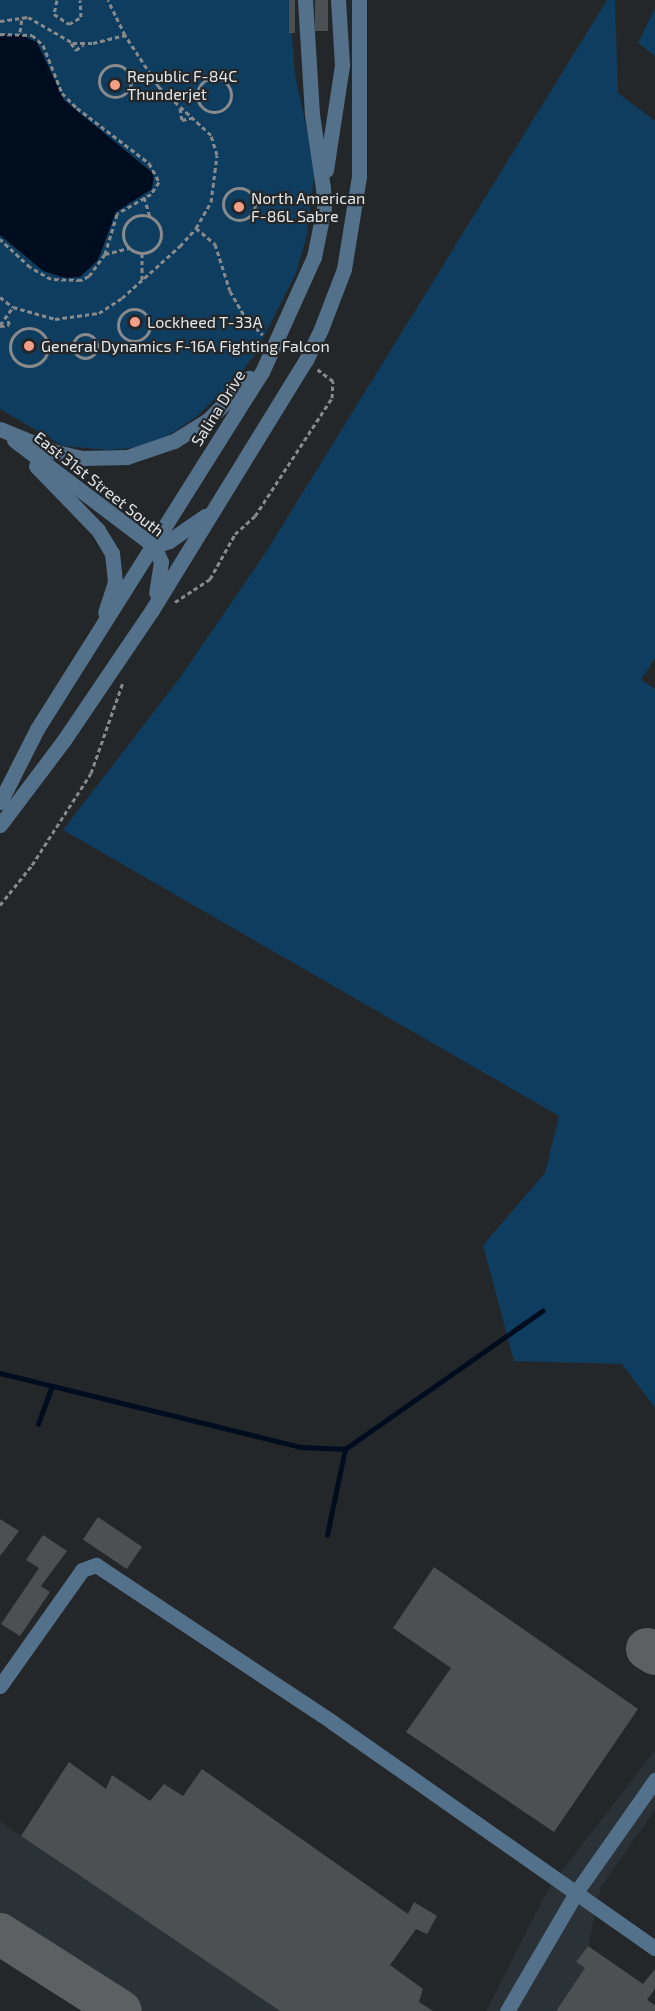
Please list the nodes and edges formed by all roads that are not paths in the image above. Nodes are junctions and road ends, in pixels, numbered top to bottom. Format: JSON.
{"nodes":[{"id":1,"x":305,"y":0,"type":"edge"},
{"id":2,"x":338,"y":0,"type":"edge"},
{"id":3,"x":359,"y":0,"type":"edge"},
{"id":4,"x":323,"y":188,"type":"junction"},
{"id":5,"x":273,"y":350,"type":"junction"},
{"id":6,"x":0,"y":430,"type":"edge"},
{"id":7,"x":211,"y":512,"type":"junction"},
{"id":8,"x":154,"y":546,"type":"junction"},
{"id":9,"x":152,"y":610,"type":"junction"},
{"id":10,"x":95,"y":638,"type":"junction"},
{"id":11,"x":0,"y":802,"type":"edge"},
{"id":12,"x":0,"y":825,"type":"edge"},
{"id":13,"x":0,"y":1686,"type":"edge"},
{"id":14,"x":655,"y":1780,"type":"edge"},
{"id":15,"x":577,"y":1892,"type":"junction"},
{"id":16,"x":655,"y":1948,"type":"edge"},
{"id":17,"x":507,"y":2011,"type":"edge"}],
"edges":[{"from":1,"to":4,"type":"street","name":"Salina Drive"},
{"from":2,"to":4,"type":"street"},
{"from":3,"to":7,"type":"street"},
{"from":4,"to":5,"type":"street","name":"Salina Drive"},
{"from":5,"to":6,"type":"street","name":"East 31st Street South"},
{"from":5,"to":8,"type":"street","name":"Salina Drive"},
{"from":6,"to":8,"type":"street","name":"East 31st Street South"},
{"from":6,"to":10,"type":"street","name":"Salina Drive"},
{"from":7,"to":8,"type":"street"},
{"from":7,"to":9,"type":"street"},
{"from":8,"to":9,"type":"street","name":"East 31st Street South"},
{"from":8,"to":10,"type":"street","name":"Salina Drive"},
{"from":9,"to":12,"type":"street"},
{"from":10,"to":11,"type":"street","name":"Salina Drive"},
{"from":13,"to":15,"type":"street"},
{"from":14,"to":15,"type":"street"},
{"from":15,"to":16,"type":"street"},
{"from":15,"to":17,"type":"street"}]}
